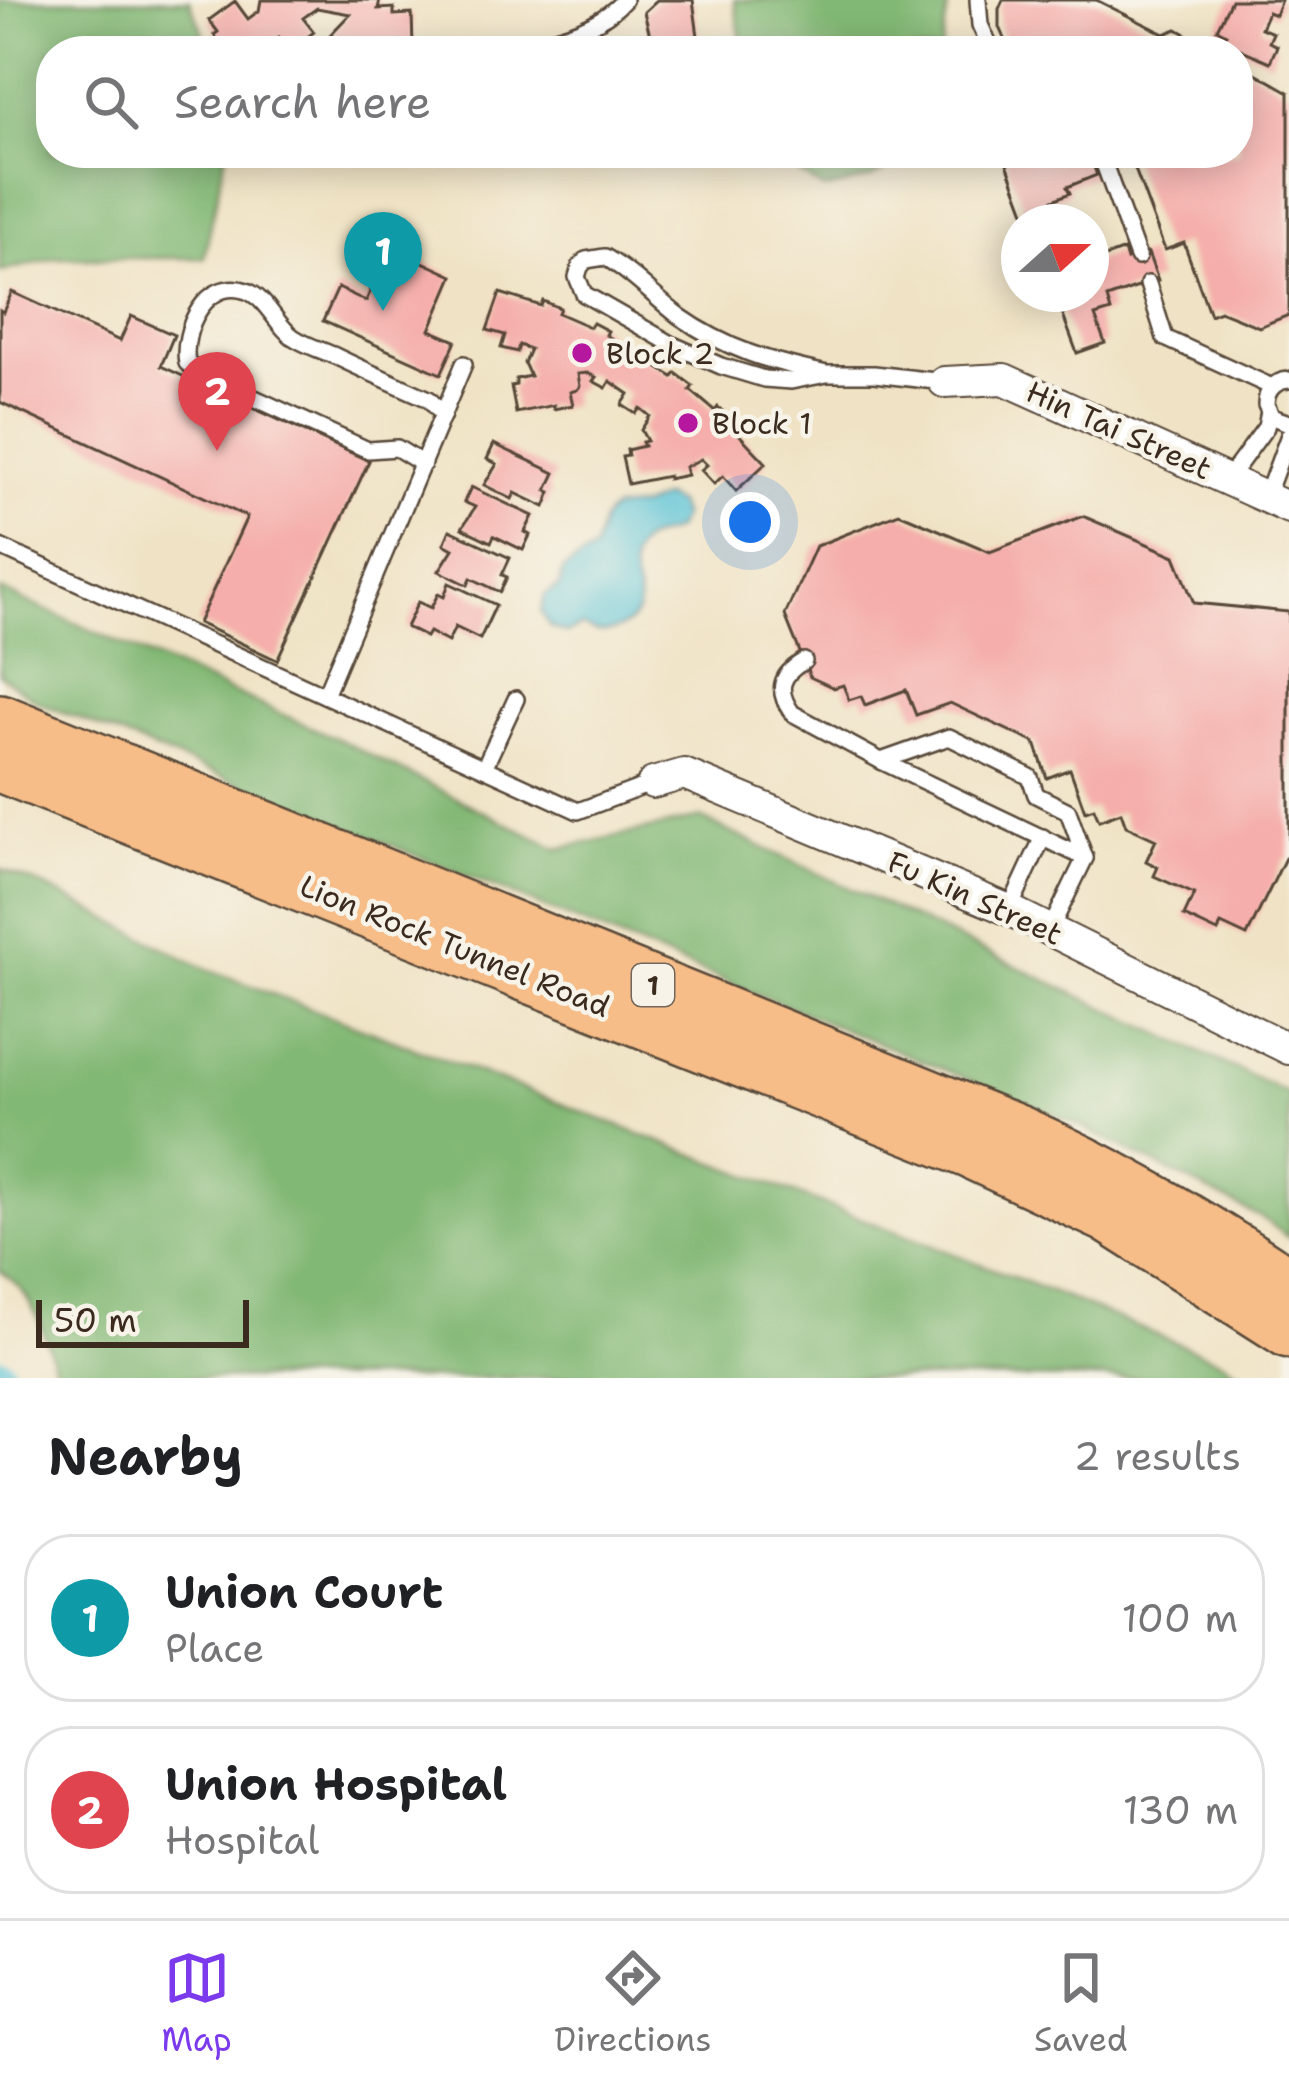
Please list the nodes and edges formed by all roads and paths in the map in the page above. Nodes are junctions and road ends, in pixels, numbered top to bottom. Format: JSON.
{"nodes":[{"id":1,"x":624,"y":0,"type":"edge"},
{"id":2,"x":978,"y":0,"type":"edge"},
{"id":3,"x":557,"y":36,"type":"edge"},
{"id":4,"x":985,"y":36,"type":"edge"},
{"id":5,"x":1105,"y":168,"type":"edge"},
{"id":6,"x":1138,"y":257,"type":"dead end"},
{"id":7,"x":1148,"y":284,"type":"dead end"},
{"id":8,"x":464,"y":364,"type":"dead end"},
{"id":9,"x":827,"y":374,"type":"junction"},
{"id":10,"x":1289,"y":380,"type":"edge"},
{"id":11,"x":944,"y":382,"type":"joint"},
{"id":12,"x":1272,"y":387,"type":"junction"},
{"id":13,"x":1269,"y":412,"type":"junction"},
{"id":14,"x":443,"y":416,"type":"junction"},
{"id":15,"x":1289,"y":423,"type":"edge"},
{"id":16,"x":1289,"y":435,"type":"edge"},
{"id":17,"x":423,"y":464,"type":"junction"},
{"id":18,"x":1228,"y":479,"type":"junction"},
{"id":19,"x":1278,"y":503,"type":"edge"},
{"id":20,"x":0,"y":547,"type":"edge"},
{"id":21,"x":804,"y":661,"type":"dead end"},
{"id":22,"x":325,"y":695,"type":"junction"},
{"id":23,"x":516,"y":700,"type":"dead end"},
{"id":24,"x":0,"y":720,"type":"edge"},
{"id":25,"x":881,"y":761,"type":"junction"},
{"id":26,"x":0,"y":766,"type":"edge"},
{"id":27,"x":484,"y":768,"type":"junction"},
{"id":28,"x":653,"y":783,"type":"joint"},
{"id":29,"x":1042,"y":837,"type":"junction"},
{"id":30,"x":1085,"y":858,"type":"junction"},
{"id":31,"x":1009,"y":910,"type":"junction"},
{"id":32,"x":1050,"y":930,"type":"junction"},
{"id":33,"x":1289,"y":1048,"type":"edge"},
{"id":34,"x":1289,"y":1284,"type":"edge"},
{"id":35,"x":1289,"y":1332,"type":"edge"}],
"edges":[{"from":1,"to":3,"type":"lane"},
{"from":2,"to":4,"type":"lane"},
{"from":5,"to":6,"type":"lane"},
{"from":7,"to":12,"type":"lane"},
{"from":8,"to":14,"type":"lane"},
{"from":9,"to":9,"type":"lane"},
{"from":9,"to":11,"type":"lane"},
{"from":10,"to":12,"type":"lane"},
{"from":11,"to":18,"type":"street","name":"Hin Tai Street"},
{"from":12,"to":13,"type":"lane"},
{"from":13,"to":15,"type":"lane"},
{"from":13,"to":18,"type":"lane"},
{"from":14,"to":17,"type":"lane"},
{"from":14,"to":17,"type":"lane"},
{"from":16,"to":19,"type":"lane"},
{"from":17,"to":22,"type":"lane"},
{"from":18,"to":19,"type":"street","name":"Hin Tai Street"},
{"from":20,"to":22,"type":"lane"},
{"from":21,"to":25,"type":"lane"},
{"from":22,"to":27,"type":"lane"},
{"from":23,"to":27,"type":"lane"},
{"from":24,"to":34,"type":"highway","name":"Lion Rock Tunnel Road","number":"1"},
{"from":25,"to":29,"type":"lane"},
{"from":25,"to":30,"type":"lane"},
{"from":26,"to":35,"type":"highway","name":"Lion Rock Tunnel Road","number":"1"},
{"from":27,"to":28,"type":"lane"},
{"from":28,"to":31,"type":"street","name":"Fu Kin Street"},
{"from":29,"to":30,"type":"lane"},
{"from":29,"to":31,"type":"lane"},
{"from":30,"to":32,"type":"lane"},
{"from":31,"to":32,"type":"street","name":"Fu Kin Street"},
{"from":32,"to":33,"type":"street","name":"Fu Kin Street"}]}
